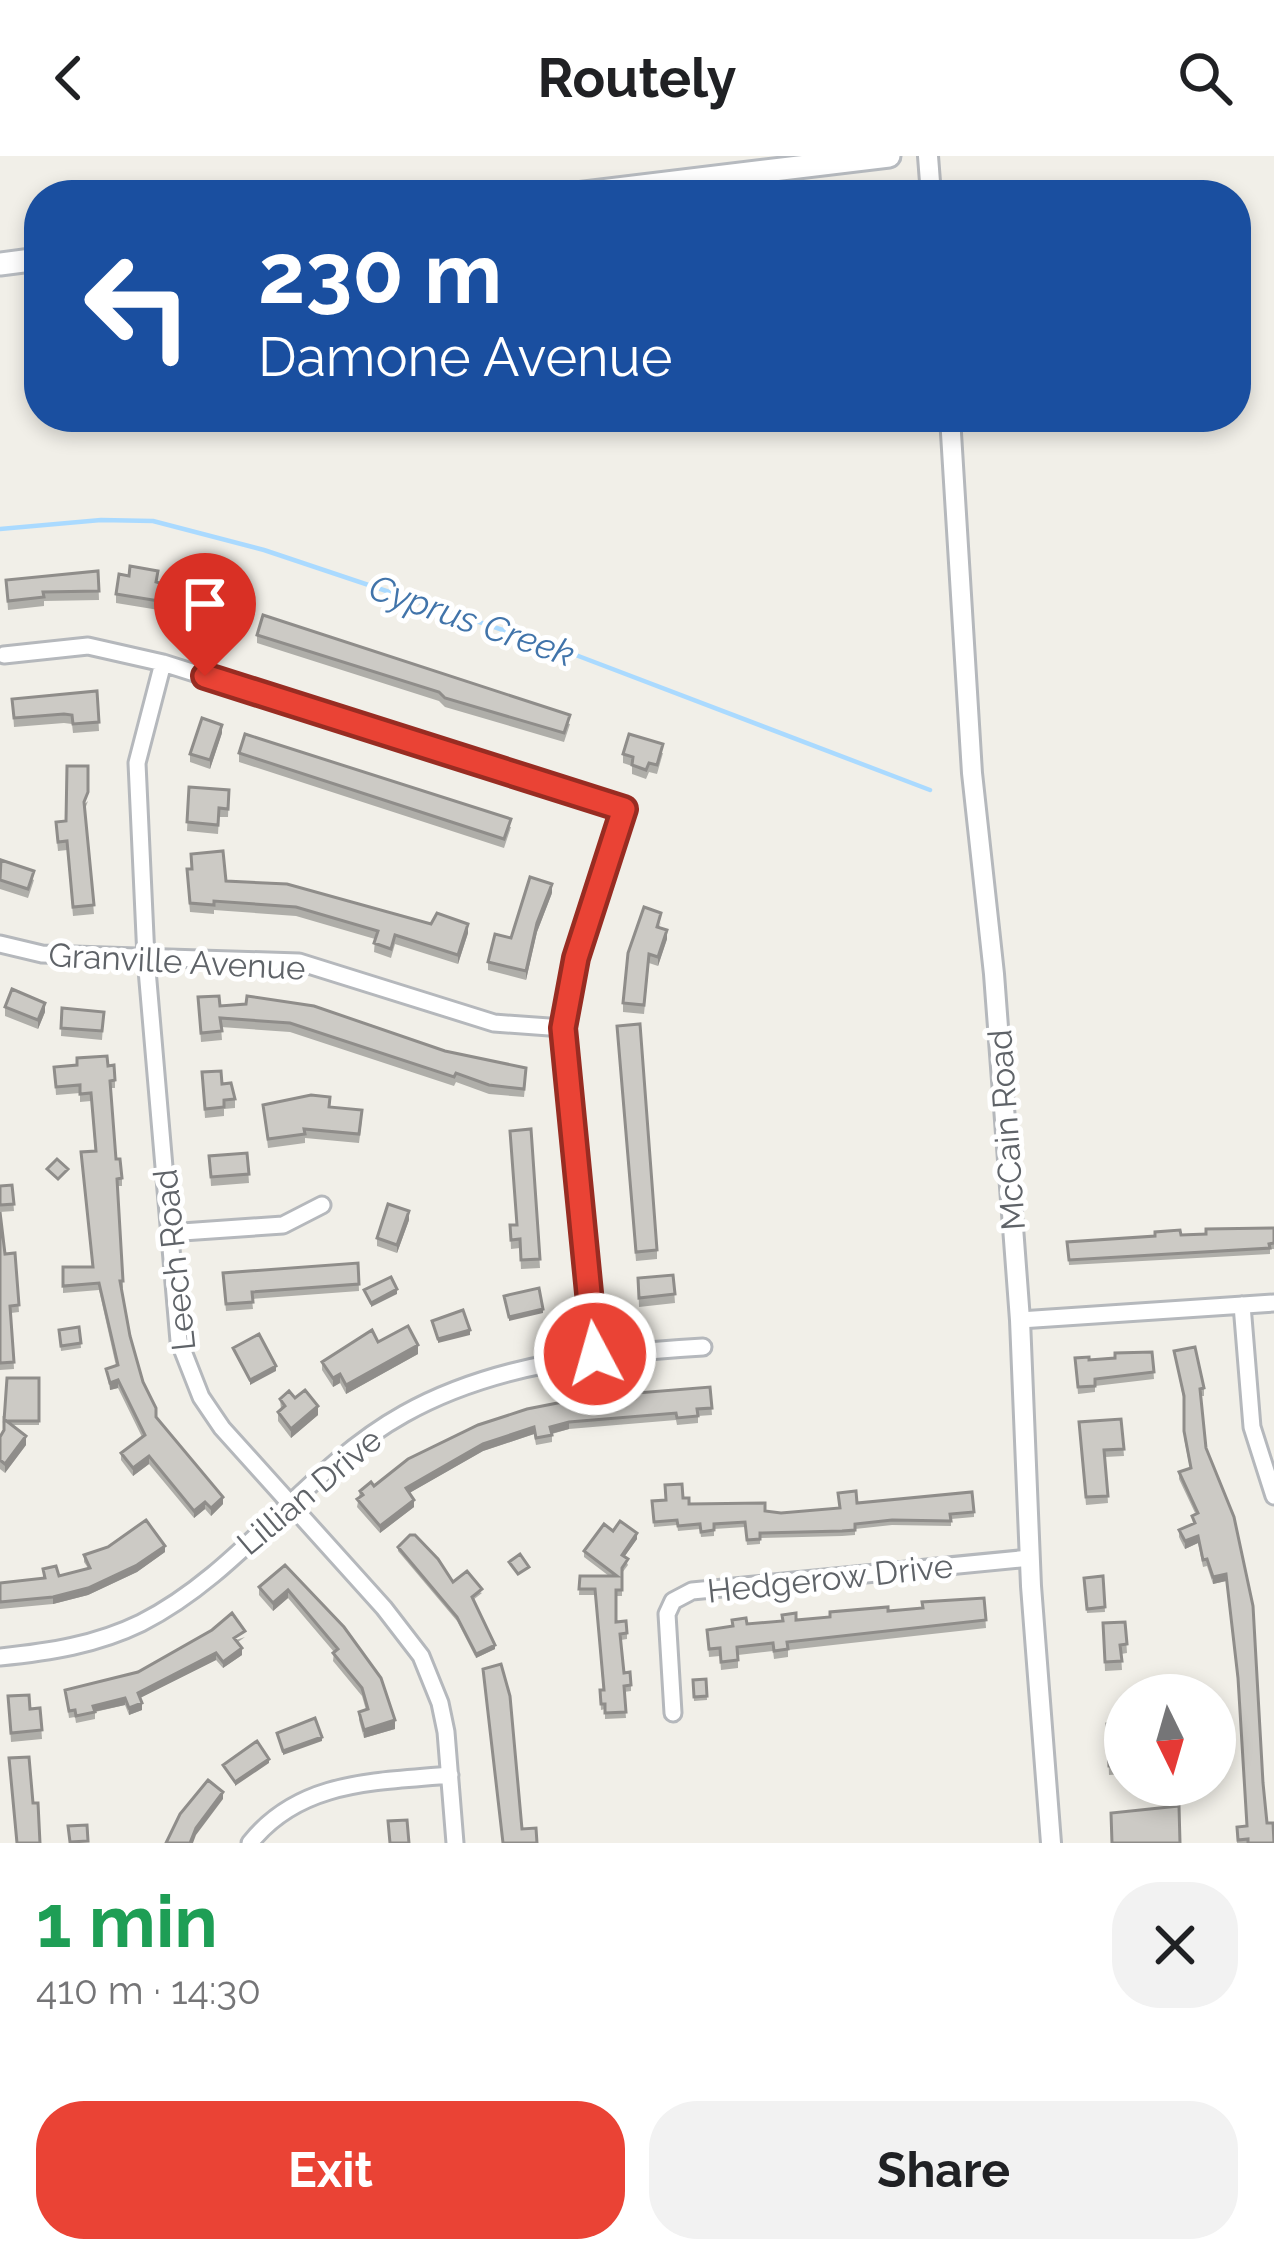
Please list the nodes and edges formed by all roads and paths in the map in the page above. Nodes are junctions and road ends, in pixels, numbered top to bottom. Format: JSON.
{"nodes":[{"id":1,"x":889,"y":156,"type":"edge"},
{"id":2,"x":691,"y":180,"type":"edge"},
{"id":3,"x":951,"y":432,"type":"edge"},
{"id":4,"x":4,"y":655,"type":"dead end"},
{"id":5,"x":163,"y":663,"type":"junction"},
{"id":6,"x":0,"y":944,"type":"edge"},
{"id":7,"x":146,"y":958,"type":"junction"},
{"id":8,"x":563,"y":1028,"type":"junction"},
{"id":9,"x":322,"y":1205,"type":"dead end"},
{"id":10,"x":168,"y":1233,"type":"junction"},
{"id":11,"x":1274,"y":1303,"type":"edge"},
{"id":12,"x":1242,"y":1305,"type":"junction"},
{"id":13,"x":1020,"y":1320,"type":"junction"},
{"id":14,"x":704,"y":1347,"type":"dead end"},
{"id":15,"x":595,"y":1354,"type":"junction"},
{"id":16,"x":1274,"y":1496,"type":"edge"},
{"id":17,"x":289,"y":1503,"type":"junction"},
{"id":18,"x":1030,"y":1558,"type":"junction"},
{"id":19,"x":0,"y":1657,"type":"edge"},
{"id":20,"x":673,"y":1713,"type":"dead end"},
{"id":21,"x":450,"y":1775,"type":"junction"},
{"id":22,"x":250,"y":1843,"type":"edge"},
{"id":23,"x":455,"y":1843,"type":"edge"},
{"id":24,"x":1051,"y":1843,"type":"edge"}],
"edges":[{"from":1,"to":2,"type":"main road"},
{"from":3,"to":13,"type":"street","name":"McCain Road"},
{"from":4,"to":5,"type":"street"},
{"from":5,"to":7,"type":"street","name":"Leech Road"},
{"from":5,"to":8,"type":"street"},
{"from":6,"to":7,"type":"street","name":"Granville Avenue"},
{"from":7,"to":8,"type":"street","name":"Granville Avenue"},
{"from":7,"to":10,"type":"street","name":"Leech Road"},
{"from":8,"to":15,"type":"street"},
{"from":9,"to":10,"type":"street"},
{"from":10,"to":17,"type":"street","name":"Leech Road"},
{"from":11,"to":12,"type":"street"},
{"from":12,"to":13,"type":"street"},
{"from":12,"to":16,"type":"street"},
{"from":13,"to":18,"type":"street","name":"McCain Road"},
{"from":14,"to":15,"type":"street","name":"Lillian Drive"},
{"from":15,"to":17,"type":"street","name":"Lillian Drive"},
{"from":17,"to":19,"type":"street","name":"Lillian Drive"},
{"from":17,"to":21,"type":"street","name":"Leech Road"},
{"from":18,"to":20,"type":"street","name":"Hedgerow Drive"},
{"from":18,"to":24,"type":"street","name":"McCain Road"},
{"from":21,"to":22,"type":"street"},
{"from":21,"to":23,"type":"street","name":"Leech Road"}]}
